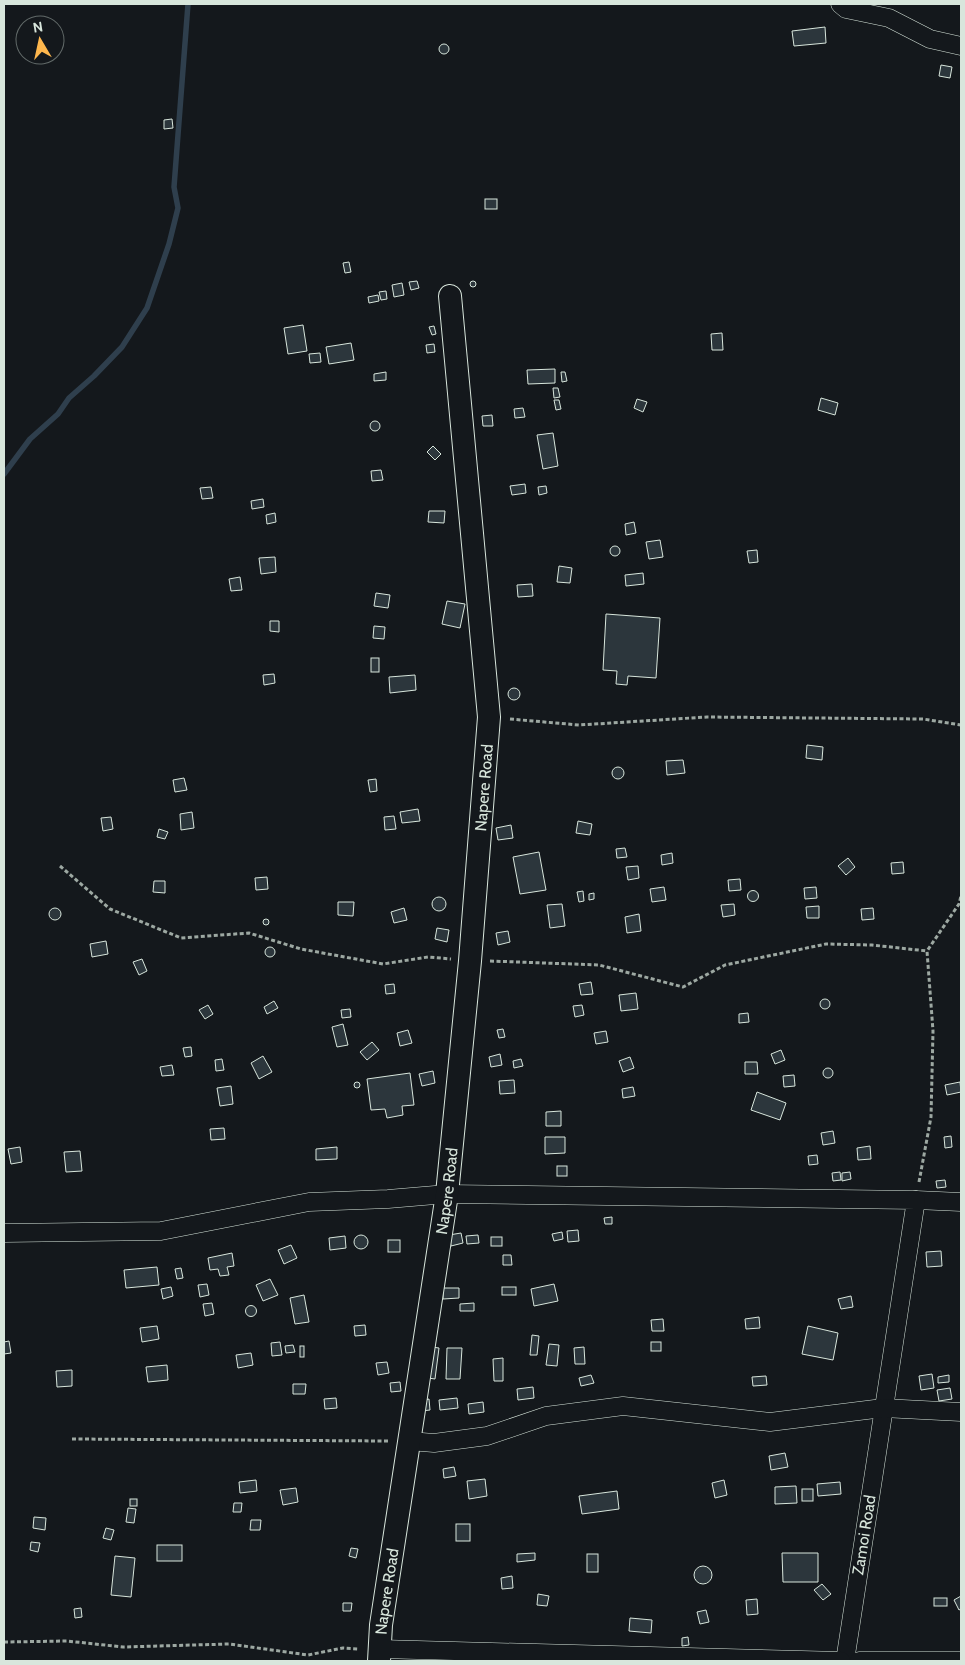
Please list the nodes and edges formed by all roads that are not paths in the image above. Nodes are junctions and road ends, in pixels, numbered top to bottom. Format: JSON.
{"nodes":[{"id":1,"x":840,"y":4,"type":"edge"},
{"id":2,"x":961,"y":46,"type":"edge"},
{"id":3,"x":450,"y":296,"type":"dead end"},
{"id":4,"x":447,"y":1194,"type":"junction"},
{"id":5,"x":916,"y":1200,"type":"junction"},
{"id":6,"x":961,"y":1202,"type":"edge"},
{"id":7,"x":4,"y":1233,"type":"edge"},
{"id":8,"x":883,"y":1408,"type":"junction"},
{"id":9,"x":961,"y":1412,"type":"edge"},
{"id":10,"x":409,"y":1441,"type":"junction"},
{"id":11,"x":379,"y":1655,"type":"edge"},
{"id":12,"x":961,"y":1660,"type":"edge"},
{"id":13,"x":843,"y":1661,"type":"edge"},
{"id":14,"x":859,"y":1661,"type":"edge"}],
"edges":[{"from":1,"to":2,"type":"street"},
{"from":3,"to":4,"type":"street","name":"Napere Road"},
{"from":4,"to":5,"type":"street"},
{"from":4,"to":7,"type":"street"},
{"from":4,"to":10,"type":"street","name":"Napere Road"},
{"from":5,"to":6,"type":"street"},
{"from":5,"to":8,"type":"street","name":"Zamoi Road"},
{"from":8,"to":9,"type":"street"},
{"from":8,"to":10,"type":"street"},
{"from":8,"to":13,"type":"street","name":"Zamoi Road"},
{"from":10,"to":11,"type":"street","name":"Napere Road"},
{"from":11,"to":13,"type":"street"},
{"from":12,"to":14,"type":"street"}]}
